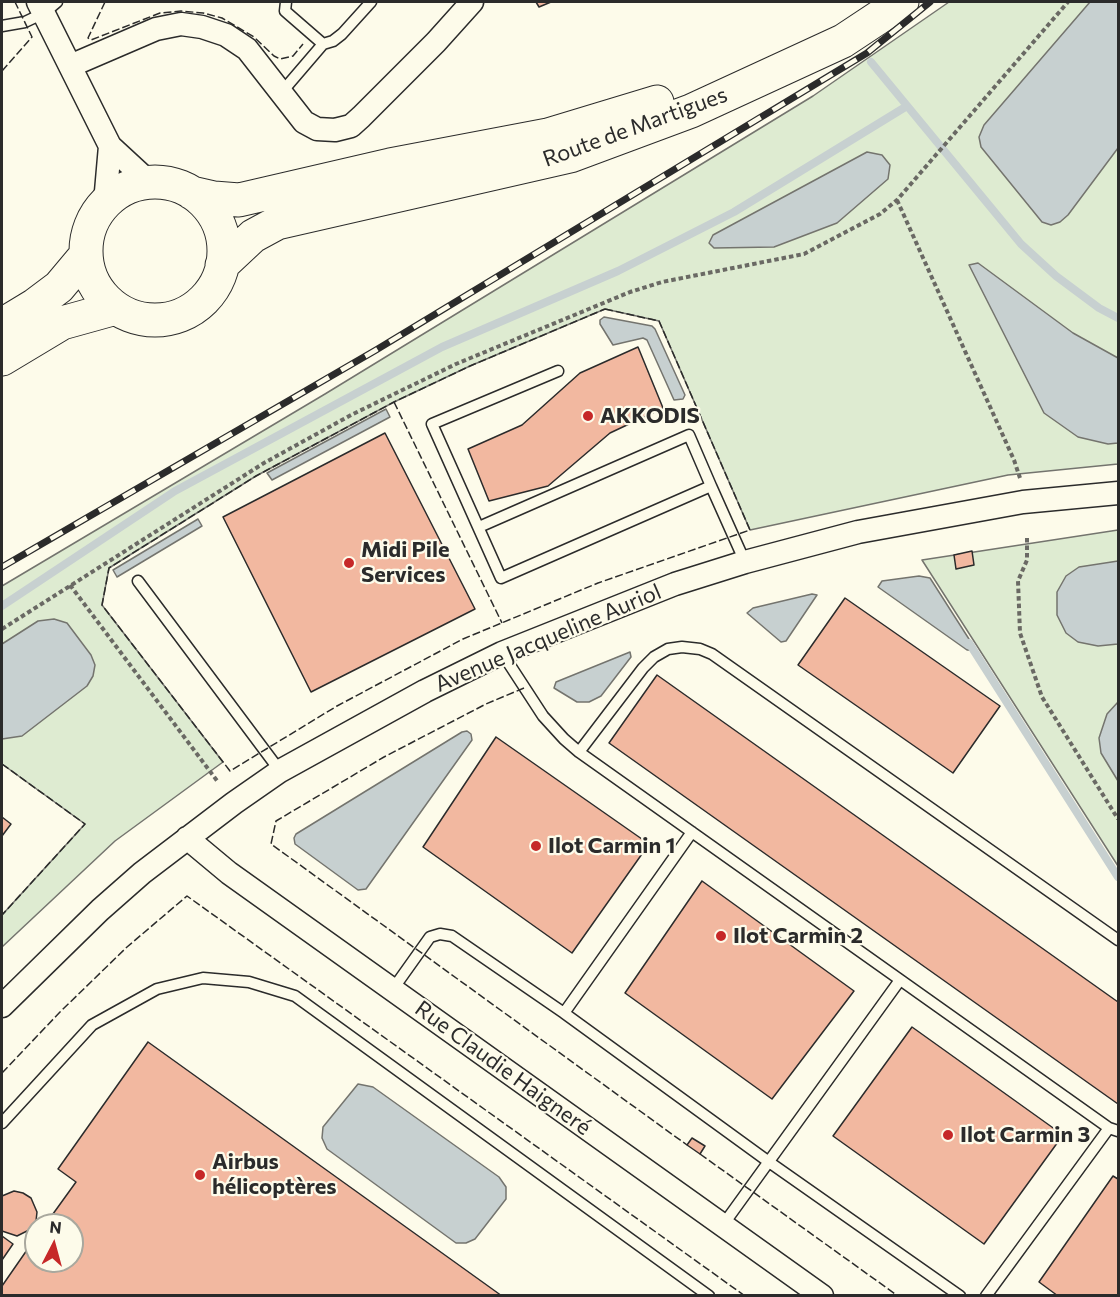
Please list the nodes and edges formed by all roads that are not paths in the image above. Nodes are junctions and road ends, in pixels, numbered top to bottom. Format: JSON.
{"nodes":[{"id":1,"x":286,"y":2,"type":"edge"},
{"id":2,"x":371,"y":2,"type":"edge"},
{"id":3,"x":472,"y":2,"type":"edge"},
{"id":4,"x":873,"y":2,"type":"edge"},
{"id":5,"x":902,"y":2,"type":"edge"},
{"id":6,"x":46,"y":5,"type":"edge"},
{"id":7,"x":3,"y":28,"type":"edge"},
{"id":8,"x":323,"y":44,"type":"junction"},
{"id":9,"x":70,"y":66,"type":"junction"},
{"id":10,"x":280,"y":93,"type":"junction"},
{"id":11,"x":110,"y":146,"type":"junction"},
{"id":12,"x":427,"y":174,"type":"junction"},
{"id":13,"x":149,"y":182,"type":"junction"},
{"id":14,"x":192,"y":193,"type":"junction"},
{"id":15,"x":105,"y":203,"type":"junction"},
{"id":16,"x":86,"y":256,"type":"junction"},
{"id":17,"x":222,"y":265,"type":"junction"},
{"id":18,"x":116,"y":308,"type":"junction"},
{"id":19,"x":2,"y":325,"type":"edge"},
{"id":20,"x":2,"y":359,"type":"edge"},
{"id":21,"x":558,"y":371,"type":"dead end"},
{"id":22,"x":711,"y":486,"type":"junction"},
{"id":23,"x":1119,"y":493,"type":"edge"},
{"id":24,"x":478,"y":527,"type":"junction"},
{"id":25,"x":745,"y":562,"type":"junction"},
{"id":26,"x":138,"y":581,"type":"dead end"},
{"id":27,"x":502,"y":652,"type":"junction"},
{"id":28,"x":579,"y":752,"type":"junction"},
{"id":29,"x":280,"y":771,"type":"junction"},
{"id":30,"x":692,"y":832,"type":"junction"},
{"id":31,"x":187,"y":838,"type":"junction"},
{"id":32,"x":1119,"y":940,"type":"edge"},
{"id":33,"x":900,"y":980,"type":"junction"},
{"id":34,"x":393,"y":989,"type":"junction"},
{"id":35,"x":2,"y":1006,"type":"edge"},
{"id":36,"x":564,"y":1013,"type":"junction"},
{"id":37,"x":2,"y":1123,"type":"edge"},
{"id":38,"x":1114,"y":1129,"type":"edge"},
{"id":39,"x":769,"y":1162,"type":"junction"},
{"id":40,"x":723,"y":1225,"type":"junction"},
{"id":41,"x":710,"y":1296,"type":"edge"},
{"id":42,"x":822,"y":1296,"type":"edge"},
{"id":43,"x":960,"y":1296,"type":"edge"},
{"id":44,"x":986,"y":1296,"type":"edge"}],
"edges":[{"from":1,"to":8,"type":"lane"},
{"from":2,"to":8,"type":"lane"},
{"from":3,"to":10,"type":"street"},
{"from":4,"to":12,"type":"main road","name":"Route de Martigues"},
{"from":5,"to":12,"type":"main road","name":"Route de Martigues"},
{"from":6,"to":7,"type":"lane"},
{"from":6,"to":9,"type":"street"},
{"from":8,"to":10,"type":"lane"},
{"from":9,"to":10,"type":"street"},
{"from":9,"to":11,"type":"street"},
{"from":11,"to":13,"type":"street"},
{"from":11,"to":15,"type":"street"},
{"from":12,"to":14,"type":"main road","name":"Route de Martigues"},
{"from":12,"to":17,"type":"main road","name":"Route de Martigues"},
{"from":13,"to":14,"type":"main road"},
{"from":13,"to":15,"type":"main road"},
{"from":14,"to":17,"type":"main road"},
{"from":15,"to":16,"type":"main road"},
{"from":16,"to":18,"type":"main road"},
{"from":16,"to":19,"type":"main road"},
{"from":17,"to":18,"type":"main road"},
{"from":18,"to":20,"type":"main road"},
{"from":21,"to":24,"type":"lane"},
{"from":22,"to":24,"type":"lane"},
{"from":22,"to":24,"type":"lane"},
{"from":22,"to":25,"type":"lane"},
{"from":23,"to":25,"type":"street","name":"Avenue Jacqueline Auriol"},
{"from":25,"to":27,"type":"street","name":"Avenue Jacqueline Auriol"},
{"from":26,"to":29,"type":"lane"},
{"from":27,"to":28,"type":"lane"},
{"from":27,"to":29,"type":"street","name":"Avenue Jacqueline Auriol"},
{"from":28,"to":30,"type":"lane"},
{"from":28,"to":32,"type":"lane"},
{"from":29,"to":31,"type":"street","name":"Avenue Jacqueline Auriol"},
{"from":30,"to":33,"type":"lane"},
{"from":30,"to":36,"type":"lane"},
{"from":31,"to":34,"type":"street","name":"Rue Claudie Haigneré"},
{"from":31,"to":35,"type":"street","name":"Avenue Jacqueline Auriol"},
{"from":33,"to":38,"type":"lane"},
{"from":33,"to":39,"type":"lane"},
{"from":34,"to":36,"type":"lane"},
{"from":34,"to":40,"type":"street","name":"Rue Claudie Haigneré"},
{"from":36,"to":39,"type":"lane"},
{"from":37,"to":41,"type":"lane"},
{"from":38,"to":44,"type":"lane"},
{"from":39,"to":40,"type":"lane"},
{"from":39,"to":43,"type":"lane"},
{"from":40,"to":42,"type":"street","name":"Rue Claudie Haigneré"}]}
